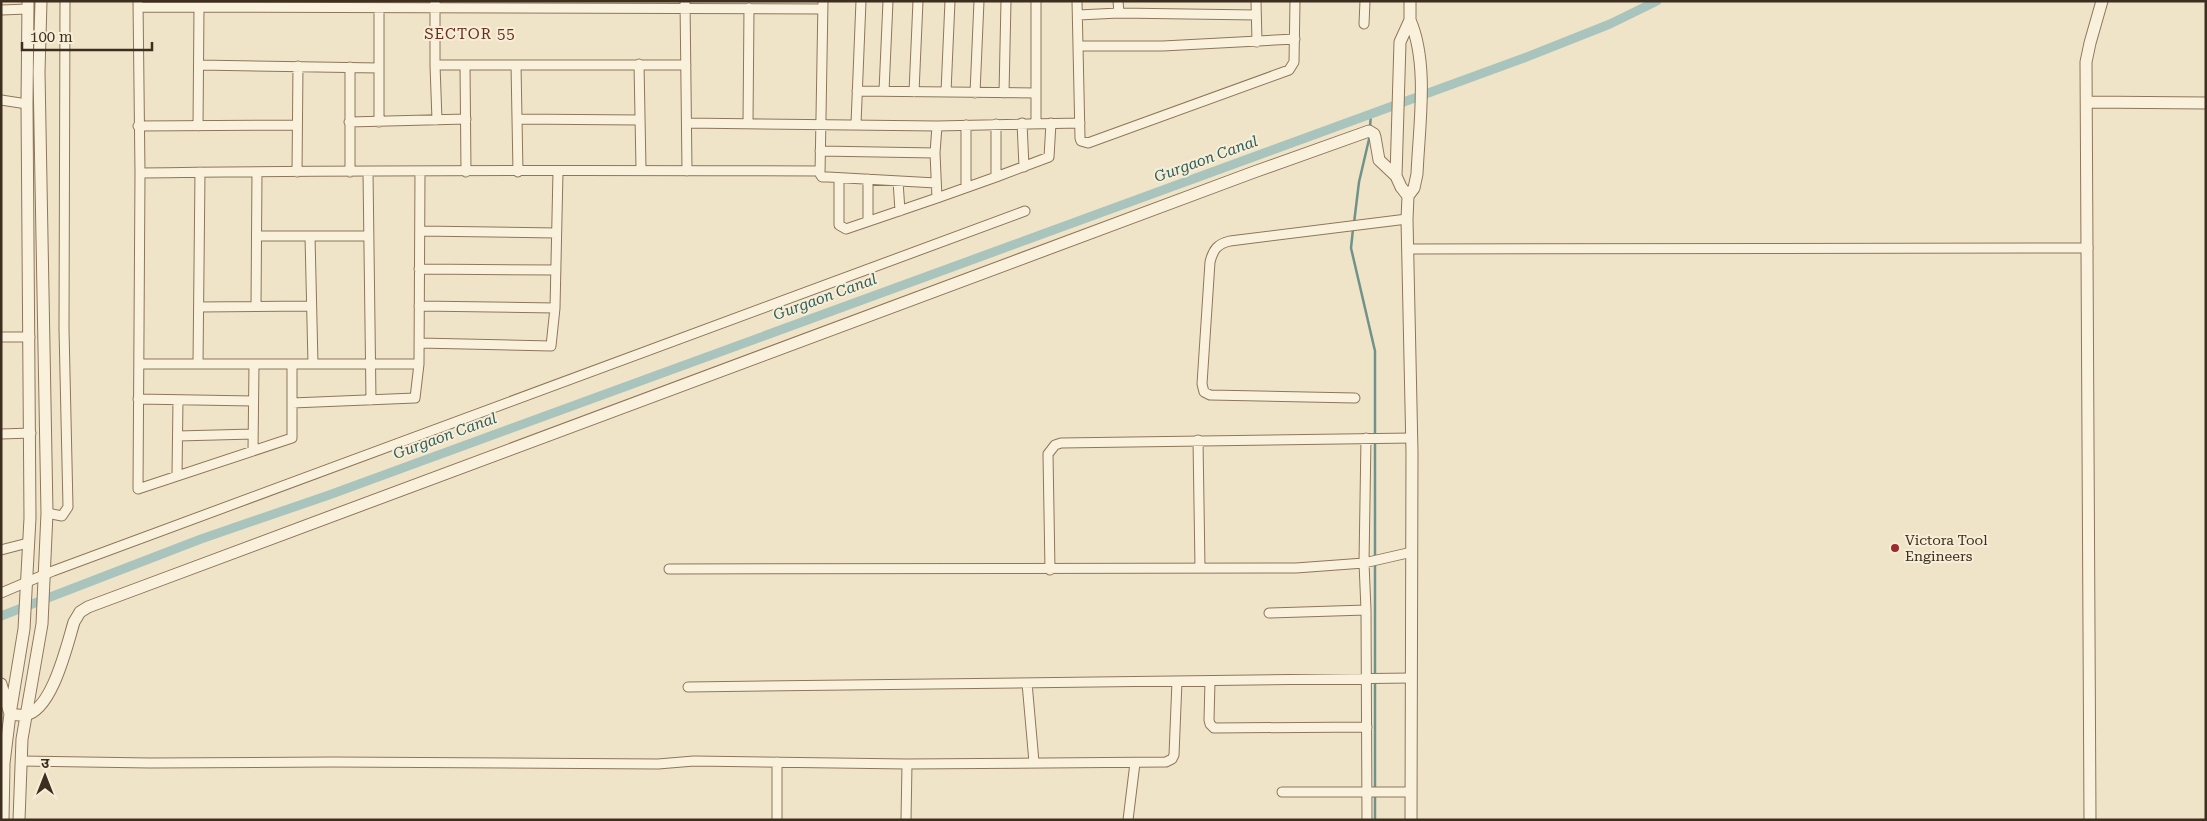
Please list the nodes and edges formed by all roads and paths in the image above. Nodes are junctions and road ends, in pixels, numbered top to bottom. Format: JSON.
{"nodes":[{"id":1,"x":41,"y":1,"type":"edge"},
{"id":2,"x":65,"y":1,"type":"edge"},
{"id":3,"x":861,"y":1,"type":"edge"},
{"id":4,"x":888,"y":1,"type":"edge"},
{"id":5,"x":918,"y":1,"type":"edge"},
{"id":6,"x":950,"y":1,"type":"edge"},
{"id":7,"x":979,"y":1,"type":"edge"},
{"id":8,"x":1006,"y":1,"type":"edge"},
{"id":9,"x":1036,"y":1,"type":"edge"},
{"id":10,"x":1077,"y":1,"type":"edge"},
{"id":11,"x":1118,"y":1,"type":"edge"},
{"id":12,"x":1256,"y":1,"type":"edge"},
{"id":13,"x":1294,"y":1,"type":"edge"},
{"id":14,"x":1365,"y":1,"type":"edge"},
{"id":15,"x":1410,"y":1,"type":"edge"},
{"id":16,"x":2102,"y":1,"type":"edge"},
{"id":17,"x":138,"y":4,"type":"edge"},
{"id":18,"x":685,"y":4,"type":"edge"},
{"id":19,"x":28,"y":5,"type":"edge"},
{"id":20,"x":435,"y":5,"type":"edge"},
{"id":21,"x":497,"y":5,"type":"edge"},
{"id":22,"x":627,"y":5,"type":"edge"},
{"id":23,"x":823,"y":5,"type":"edge"},
{"id":24,"x":199,"y":8,"type":"junction"},
{"id":25,"x":748,"y":8,"type":"junction"},
{"id":26,"x":379,"y":9,"type":"junction"},
{"id":27,"x":1,"y":10,"type":"edge"},
{"id":28,"x":1119,"y":13,"type":"junction"},
{"id":29,"x":1078,"y":15,"type":"junction"},
{"id":30,"x":1256,"y":15,"type":"junction"},
{"id":31,"x":1410,"y":20,"type":"junction"},
{"id":32,"x":1364,"y":24,"type":"dead end"},
{"id":33,"x":1294,"y":39,"type":"junction"},
{"id":34,"x":1257,"y":42,"type":"junction"},
{"id":35,"x":1078,"y":46,"type":"junction"},
{"id":36,"x":639,"y":64,"type":"junction"},
{"id":37,"x":199,"y":65,"type":"junction"},
{"id":38,"x":436,"y":65,"type":"junction"},
{"id":39,"x":465,"y":65,"type":"junction"},
{"id":40,"x":516,"y":65,"type":"junction"},
{"id":41,"x":686,"y":65,"type":"junction"},
{"id":42,"x":298,"y":66,"type":"junction"},
{"id":43,"x":350,"y":67,"type":"junction"},
{"id":44,"x":379,"y":68,"type":"junction"},
{"id":45,"x":857,"y":91,"type":"junction"},
{"id":46,"x":884,"y":91,"type":"junction"},
{"id":47,"x":914,"y":92,"type":"junction"},
{"id":48,"x":946,"y":92,"type":"junction"},
{"id":49,"x":975,"y":92,"type":"junction"},
{"id":50,"x":1004,"y":93,"type":"junction"},
{"id":51,"x":1035,"y":93,"type":"junction"},
{"id":52,"x":1,"y":100,"type":"edge"},
{"id":53,"x":2087,"y":102,"type":"junction"},
{"id":54,"x":2206,"y":103,"type":"edge"},
{"id":55,"x":27,"y":104,"type":"junction"},
{"id":56,"x":466,"y":119,"type":"junction"},
{"id":57,"x":517,"y":119,"type":"junction"},
{"id":58,"x":436,"y":120,"type":"junction"},
{"id":59,"x":639,"y":120,"type":"junction"},
{"id":60,"x":349,"y":122,"type":"junction"},
{"id":61,"x":379,"y":122,"type":"junction"},
{"id":62,"x":687,"y":123,"type":"junction"},
{"id":63,"x":748,"y":123,"type":"junction"},
{"id":64,"x":822,"y":123,"type":"junction"},
{"id":65,"x":1022,"y":123,"type":"junction"},
{"id":66,"x":1036,"y":123,"type":"junction"},
{"id":67,"x":1051,"y":123,"type":"junction"},
{"id":68,"x":856,"y":124,"type":"junction"},
{"id":69,"x":996,"y":124,"type":"junction"},
{"id":70,"x":1080,"y":124,"type":"junction"},
{"id":71,"x":297,"y":125,"type":"junction"},
{"id":72,"x":138,"y":126,"type":"junction"},
{"id":73,"x":198,"y":126,"type":"junction"},
{"id":74,"x":937,"y":126,"type":"junction"},
{"id":75,"x":966,"y":126,"type":"junction"},
{"id":76,"x":820,"y":151,"type":"junction"},
{"id":77,"x":935,"y":153,"type":"junction"},
{"id":78,"x":1024,"y":167,"type":"junction"},
{"id":79,"x":641,"y":169,"type":"junction"},
{"id":80,"x":687,"y":171,"type":"junction"},
{"id":81,"x":820,"y":171,"type":"junction"},
{"id":82,"x":200,"y":172,"type":"junction"},
{"id":83,"x":257,"y":172,"type":"junction"},
{"id":84,"x":297,"y":172,"type":"junction"},
{"id":85,"x":350,"y":172,"type":"junction"},
{"id":86,"x":368,"y":172,"type":"junction"},
{"id":87,"x":420,"y":172,"type":"junction"},
{"id":88,"x":466,"y":172,"type":"junction"},
{"id":89,"x":518,"y":172,"type":"junction"},
{"id":90,"x":558,"y":172,"type":"junction"},
{"id":91,"x":140,"y":173,"type":"junction"},
{"id":92,"x":1396,"y":176,"type":"junction"},
{"id":93,"x":996,"y":177,"type":"junction"},
{"id":94,"x":839,"y":178,"type":"junction"},
{"id":95,"x":868,"y":179,"type":"junction"},
{"id":96,"x":898,"y":181,"type":"junction"},
{"id":97,"x":936,"y":183,"type":"junction"},
{"id":98,"x":966,"y":187,"type":"junction"},
{"id":99,"x":1408,"y":196,"type":"junction"},
{"id":100,"x":937,"y":198,"type":"junction"},
{"id":101,"x":900,"y":211,"type":"junction"},
{"id":102,"x":1025,"y":211,"type":"dead end"},
{"id":103,"x":1407,"y":219,"type":"junction"},
{"id":104,"x":868,"y":221,"type":"junction"},
{"id":105,"x":420,"y":231,"type":"junction"},
{"id":106,"x":556,"y":233,"type":"junction"},
{"id":107,"x":256,"y":236,"type":"junction"},
{"id":108,"x":310,"y":236,"type":"junction"},
{"id":109,"x":369,"y":236,"type":"junction"},
{"id":110,"x":2088,"y":248,"type":"junction"},
{"id":111,"x":1409,"y":249,"type":"junction"},
{"id":112,"x":419,"y":269,"type":"junction"},
{"id":113,"x":556,"y":270,"type":"junction"},
{"id":114,"x":256,"y":306,"type":"junction"},
{"id":115,"x":311,"y":306,"type":"junction"},
{"id":116,"x":419,"y":306,"type":"junction"},
{"id":117,"x":199,"y":307,"type":"junction"},
{"id":118,"x":555,"y":308,"type":"junction"},
{"id":119,"x":1,"y":337,"type":"edge"},
{"id":120,"x":30,"y":337,"type":"junction"},
{"id":121,"x":419,"y":343,"type":"junction"},
{"id":122,"x":139,"y":364,"type":"junction"},
{"id":123,"x":198,"y":364,"type":"junction"},
{"id":124,"x":254,"y":364,"type":"junction"},
{"id":125,"x":292,"y":364,"type":"junction"},
{"id":126,"x":313,"y":364,"type":"junction"},
{"id":127,"x":370,"y":364,"type":"junction"},
{"id":128,"x":419,"y":364,"type":"junction"},
{"id":129,"x":1355,"y":398,"type":"dead end"},
{"id":130,"x":138,"y":399,"type":"junction"},
{"id":131,"x":178,"y":400,"type":"junction"},
{"id":132,"x":371,"y":400,"type":"junction"},
{"id":133,"x":253,"y":401,"type":"junction"},
{"id":134,"x":292,"y":404,"type":"junction"},
{"id":135,"x":31,"y":433,"type":"junction"},
{"id":136,"x":1,"y":434,"type":"edge"},
{"id":137,"x":253,"y":434,"type":"junction"},
{"id":138,"x":178,"y":436,"type":"junction"},
{"id":139,"x":1369,"y":438,"type":"junction"},
{"id":140,"x":1412,"y":438,"type":"junction"},
{"id":141,"x":1198,"y":440,"type":"junction"},
{"id":142,"x":253,"y":450,"type":"junction"},
{"id":143,"x":177,"y":475,"type":"junction"},
{"id":144,"x":47,"y":514,"type":"junction"},
{"id":145,"x":28,"y":543,"type":"junction"},
{"id":146,"x":1,"y":550,"type":"edge"},
{"id":147,"x":1412,"y":552,"type":"junction"},
{"id":148,"x":1367,"y":563,"type":"junction"},
{"id":149,"x":1200,"y":568,"type":"junction"},
{"id":150,"x":670,"y":570,"type":"dead end"},
{"id":151,"x":1050,"y":570,"type":"junction"},
{"id":152,"x":44,"y":581,"type":"junction"},
{"id":153,"x":25,"y":589,"type":"junction"},
{"id":154,"x":1,"y":593,"type":"edge"},
{"id":155,"x":1366,"y":610,"type":"junction"},
{"id":156,"x":1269,"y":613,"type":"dead end"},
{"id":157,"x":1411,"y":678,"type":"junction"},
{"id":158,"x":1373,"y":679,"type":"junction"},
{"id":159,"x":1177,"y":681,"type":"junction"},
{"id":160,"x":1210,"y":681,"type":"junction"},
{"id":161,"x":1027,"y":683,"type":"junction"},
{"id":162,"x":1,"y":684,"type":"edge"},
{"id":163,"x":688,"y":687,"type":"dead end"},
{"id":164,"x":10,"y":714,"type":"junction"},
{"id":165,"x":26,"y":715,"type":"junction"},
{"id":166,"x":1367,"y":727,"type":"junction"},
{"id":167,"x":21,"y":761,"type":"junction"},
{"id":168,"x":777,"y":762,"type":"junction"},
{"id":169,"x":1034,"y":762,"type":"junction"},
{"id":170,"x":1135,"y":763,"type":"junction"},
{"id":171,"x":907,"y":764,"type":"junction"},
{"id":172,"x":1282,"y":792,"type":"dead end"},
{"id":173,"x":1373,"y":792,"type":"junction"},
{"id":174,"x":1411,"y":792,"type":"junction"},
{"id":175,"x":3,"y":820,"type":"edge"},
{"id":176,"x":19,"y":820,"type":"edge"},
{"id":177,"x":777,"y":820,"type":"edge"},
{"id":178,"x":906,"y":820,"type":"edge"},
{"id":179,"x":1128,"y":820,"type":"edge"},
{"id":180,"x":1367,"y":820,"type":"edge"},
{"id":181,"x":1411,"y":820,"type":"edge"},
{"id":182,"x":2090,"y":820,"type":"edge"}],
"edges":[{"from":1,"to":144,"type":"street"},
{"from":2,"to":144,"type":"street"},
{"from":3,"to":45,"type":"street"},
{"from":4,"to":46,"type":"street"},
{"from":5,"to":47,"type":"street"},
{"from":6,"to":48,"type":"street"},
{"from":7,"to":49,"type":"street"},
{"from":8,"to":50,"type":"street"},
{"from":9,"to":51,"type":"street"},
{"from":10,"to":29,"type":"street"},
{"from":11,"to":28,"type":"street"},
{"from":12,"to":30,"type":"street"},
{"from":13,"to":33,"type":"street"},
{"from":14,"to":32,"type":"street"},
{"from":15,"to":31,"type":"street"},
{"from":16,"to":53,"type":"street"},
{"from":17,"to":24,"type":"street"},
{"from":17,"to":72,"type":"street"},
{"from":18,"to":22,"type":"street"},
{"from":18,"to":25,"type":"street"},
{"from":18,"to":41,"type":"street"},
{"from":19,"to":27,"type":"street"},
{"from":19,"to":55,"type":"street"},
{"from":20,"to":21,"type":"street"},
{"from":20,"to":26,"type":"street"},
{"from":20,"to":38,"type":"street"},
{"from":21,"to":22,"type":"street"},
{"from":23,"to":25,"type":"street"},
{"from":23,"to":64,"type":"street"},
{"from":24,"to":26,"type":"street"},
{"from":24,"to":37,"type":"street"},
{"from":25,"to":63,"type":"street"},
{"from":26,"to":44,"type":"street"},
{"from":28,"to":29,"type":"street"},
{"from":28,"to":30,"type":"street"},
{"from":29,"to":35,"type":"street"},
{"from":30,"to":34,"type":"street"},
{"from":31,"to":92,"type":"street"},
{"from":31,"to":99,"type":"street"},
{"from":33,"to":34,"type":"street"},
{"from":33,"to":70,"type":"street"},
{"from":34,"to":35,"type":"street"},
{"from":35,"to":70,"type":"street"},
{"from":36,"to":40,"type":"street"},
{"from":36,"to":41,"type":"street"},
{"from":36,"to":59,"type":"street"},
{"from":37,"to":42,"type":"street"},
{"from":37,"to":73,"type":"street"},
{"from":38,"to":39,"type":"street"},
{"from":38,"to":58,"type":"street"},
{"from":39,"to":40,"type":"street"},
{"from":39,"to":56,"type":"street"},
{"from":40,"to":57,"type":"street"},
{"from":41,"to":62,"type":"street"},
{"from":42,"to":43,"type":"street"},
{"from":42,"to":71,"type":"street"},
{"from":43,"to":44,"type":"street"},
{"from":43,"to":60,"type":"street"},
{"from":44,"to":61,"type":"street"},
{"from":45,"to":46,"type":"street"},
{"from":45,"to":68,"type":"street"},
{"from":46,"to":47,"type":"street"},
{"from":47,"to":48,"type":"street"},
{"from":48,"to":49,"type":"street"},
{"from":49,"to":50,"type":"street"},
{"from":50,"to":51,"type":"street"},
{"from":51,"to":66,"type":"street"},
{"from":52,"to":55,"type":"street"},
{"from":53,"to":54,"type":"street"},
{"from":53,"to":110,"type":"street"},
{"from":55,"to":120,"type":"street"},
{"from":56,"to":58,"type":"street"},
{"from":56,"to":88,"type":"street"},
{"from":57,"to":59,"type":"street"},
{"from":57,"to":89,"type":"street"},
{"from":58,"to":61,"type":"street"},
{"from":59,"to":79,"type":"street"},
{"from":60,"to":61,"type":"street"},
{"from":60,"to":85,"type":"street"},
{"from":62,"to":63,"type":"street"},
{"from":62,"to":80,"type":"street"},
{"from":63,"to":64,"type":"street"},
{"from":64,"to":68,"type":"street"},
{"from":64,"to":76,"type":"street"},
{"from":65,"to":66,"type":"street"},
{"from":65,"to":69,"type":"street"},
{"from":65,"to":78,"type":"street"},
{"from":66,"to":67,"type":"street"},
{"from":67,"to":70,"type":"street"},
{"from":67,"to":78,"type":"street"},
{"from":68,"to":74,"type":"street"},
{"from":69,"to":75,"type":"street"},
{"from":69,"to":93,"type":"street"},
{"from":71,"to":73,"type":"street"},
{"from":71,"to":84,"type":"street"},
{"from":72,"to":73,"type":"street"},
{"from":72,"to":91,"type":"street"},
{"from":74,"to":75,"type":"street"},
{"from":74,"to":77,"type":"street"},
{"from":75,"to":98,"type":"street"},
{"from":76,"to":77,"type":"street"},
{"from":76,"to":81,"type":"street"},
{"from":77,"to":97,"type":"street"},
{"from":78,"to":93,"type":"street"},
{"from":79,"to":80,"type":"street"},
{"from":79,"to":90,"type":"street"},
{"from":80,"to":81,"type":"street"},
{"from":81,"to":94,"type":"street"},
{"from":82,"to":83,"type":"street"},
{"from":82,"to":91,"type":"street"},
{"from":82,"to":117,"type":"street"},
{"from":83,"to":84,"type":"street"},
{"from":83,"to":107,"type":"street"},
{"from":84,"to":85,"type":"street"},
{"from":85,"to":86,"type":"street"},
{"from":86,"to":87,"type":"street"},
{"from":86,"to":109,"type":"street"},
{"from":87,"to":88,"type":"street"},
{"from":87,"to":105,"type":"street"},
{"from":88,"to":89,"type":"street"},
{"from":89,"to":90,"type":"street"},
{"from":90,"to":106,"type":"street"},
{"from":91,"to":122,"type":"street"},
{"from":92,"to":99,"type":"street"},
{"from":92,"to":165,"type":"street"},
{"from":93,"to":98,"type":"street"},
{"from":94,"to":95,"type":"street"},
{"from":94,"to":104,"type":"street"},
{"from":95,"to":96,"type":"street"},
{"from":95,"to":104,"type":"street"},
{"from":96,"to":97,"type":"street"},
{"from":96,"to":101,"type":"street"},
{"from":97,"to":100,"type":"street"},
{"from":98,"to":100,"type":"street"},
{"from":99,"to":103,"type":"street"},
{"from":100,"to":101,"type":"street"},
{"from":101,"to":104,"type":"street"},
{"from":102,"to":152,"type":"street"},
{"from":103,"to":111,"type":"street"},
{"from":103,"to":129,"type":"street"},
{"from":105,"to":106,"type":"street"},
{"from":105,"to":112,"type":"street"},
{"from":106,"to":113,"type":"street"},
{"from":107,"to":108,"type":"street"},
{"from":107,"to":114,"type":"street"},
{"from":108,"to":109,"type":"street"},
{"from":108,"to":115,"type":"street"},
{"from":109,"to":127,"type":"street"},
{"from":110,"to":111,"type":"street"},
{"from":110,"to":182,"type":"street"},
{"from":111,"to":140,"type":"street"},
{"from":112,"to":113,"type":"street"},
{"from":112,"to":116,"type":"street"},
{"from":113,"to":118,"type":"street"},
{"from":114,"to":115,"type":"street"},
{"from":114,"to":117,"type":"street"},
{"from":115,"to":126,"type":"street"},
{"from":116,"to":118,"type":"street"},
{"from":116,"to":121,"type":"street"},
{"from":117,"to":123,"type":"street"},
{"from":118,"to":121,"type":"street"},
{"from":119,"to":120,"type":"street"},
{"from":120,"to":135,"type":"street"},
{"from":121,"to":128,"type":"street"},
{"from":122,"to":123,"type":"street"},
{"from":122,"to":130,"type":"street"},
{"from":123,"to":124,"type":"street"},
{"from":124,"to":125,"type":"street"},
{"from":124,"to":133,"type":"street"},
{"from":125,"to":126,"type":"street"},
{"from":125,"to":134,"type":"street"},
{"from":126,"to":127,"type":"street"},
{"from":127,"to":128,"type":"street"},
{"from":127,"to":132,"type":"street"},
{"from":128,"to":132,"type":"street"},
{"from":130,"to":131,"type":"street"},
{"from":130,"to":143,"type":"street"},
{"from":131,"to":133,"type":"street"},
{"from":131,"to":138,"type":"street"},
{"from":132,"to":134,"type":"street"},
{"from":133,"to":137,"type":"street"},
{"from":134,"to":142,"type":"street"},
{"from":135,"to":136,"type":"street"},
{"from":135,"to":145,"type":"street"},
{"from":137,"to":138,"type":"street"},
{"from":137,"to":142,"type":"street"},
{"from":138,"to":143,"type":"street"},
{"from":139,"to":140,"type":"street"},
{"from":139,"to":141,"type":"street"},
{"from":139,"to":148,"type":"street"},
{"from":140,"to":147,"type":"street"},
{"from":141,"to":149,"type":"street"},
{"from":141,"to":151,"type":"street"},
{"from":142,"to":143,"type":"street"},
{"from":144,"to":152,"type":"street"},
{"from":145,"to":146,"type":"street"},
{"from":145,"to":153,"type":"street"},
{"from":147,"to":148,"type":"street"},
{"from":147,"to":157,"type":"street"},
{"from":148,"to":149,"type":"street"},
{"from":148,"to":155,"type":"street"},
{"from":149,"to":151,"type":"street"},
{"from":150,"to":151,"type":"street"},
{"from":152,"to":153,"type":"street"},
{"from":152,"to":165,"type":"street"},
{"from":153,"to":154,"type":"street"},
{"from":153,"to":164,"type":"street"},
{"from":155,"to":156,"type":"street"},
{"from":155,"to":158,"type":"street"},
{"from":157,"to":158,"type":"street"},
{"from":157,"to":174,"type":"street"},
{"from":158,"to":160,"type":"street"},
{"from":158,"to":166,"type":"street"},
{"from":159,"to":160,"type":"street"},
{"from":159,"to":161,"type":"street"},
{"from":159,"to":170,"type":"street"},
{"from":160,"to":166,"type":"street"},
{"from":161,"to":163,"type":"street"},
{"from":161,"to":169,"type":"street"},
{"from":162,"to":164,"type":"street"},
{"from":164,"to":165,"type":"street"},
{"from":164,"to":175,"type":"street"},
{"from":165,"to":167,"type":"street"},
{"from":166,"to":173,"type":"street"},
{"from":167,"to":168,"type":"street"},
{"from":167,"to":176,"type":"street"},
{"from":168,"to":171,"type":"street"},
{"from":168,"to":177,"type":"street"},
{"from":169,"to":170,"type":"street"},
{"from":169,"to":171,"type":"street"},
{"from":170,"to":179,"type":"street"},
{"from":171,"to":178,"type":"street"},
{"from":172,"to":173,"type":"street"},
{"from":173,"to":174,"type":"street"},
{"from":173,"to":180,"type":"street"},
{"from":174,"to":181,"type":"street"}]}
